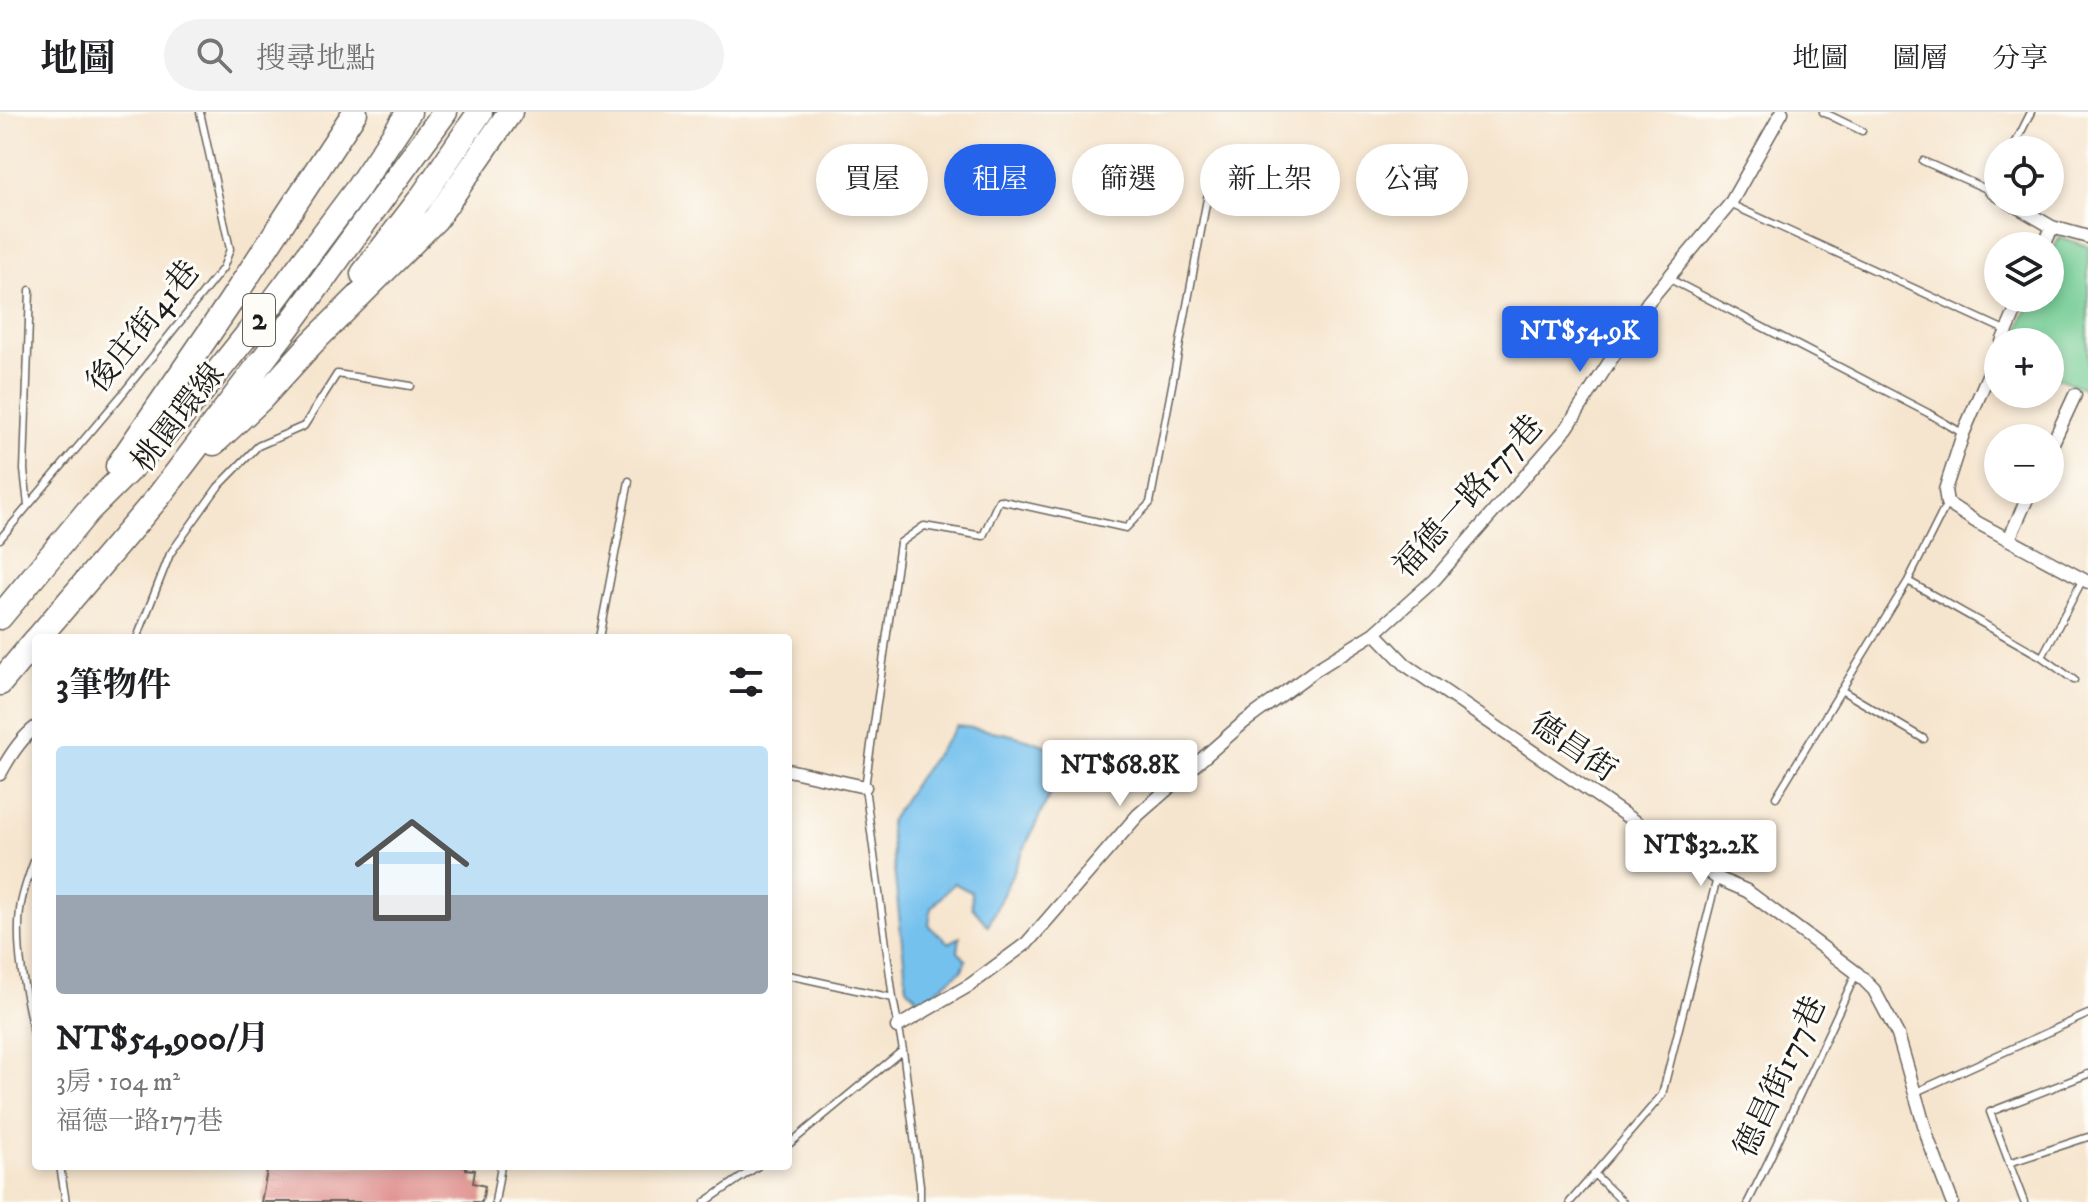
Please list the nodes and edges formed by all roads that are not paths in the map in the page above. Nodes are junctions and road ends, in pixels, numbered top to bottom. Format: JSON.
{"nodes":[{"id":1,"x":200,"y":112,"type":"edge"},
{"id":2,"x":340,"y":112,"type":"edge"},
{"id":3,"x":355,"y":112,"type":"edge"},
{"id":4,"x":409,"y":112,"type":"edge"},
{"id":5,"x":445,"y":112,"type":"edge"},
{"id":6,"x":480,"y":112,"type":"edge"},
{"id":7,"x":510,"y":112,"type":"edge"},
{"id":8,"x":1782,"y":112,"type":"edge"},
{"id":9,"x":1823,"y":112,"type":"edge"},
{"id":10,"x":2031,"y":112,"type":"edge"},
{"id":11,"x":1862,"y":131,"type":"dead end"},
{"id":12,"x":2019,"y":136,"type":"edge"},
{"id":13,"x":1923,"y":161,"type":"dead end"},
{"id":14,"x":1984,"y":189,"type":"edge"},
{"id":15,"x":1730,"y":204,"type":"junction"},
{"id":16,"x":1204,"y":216,"type":"edge"},
{"id":17,"x":2033,"y":216,"type":"edge"},
{"id":18,"x":283,"y":221,"type":"junction"},
{"id":19,"x":2052,"y":227,"type":"junction"},
{"id":20,"x":2050,"y":232,"type":"edge"},
{"id":21,"x":2088,"y":237,"type":"edge"},
{"id":22,"x":1668,"y":278,"type":"junction"},
{"id":23,"x":30,"y":290,"type":"dead end"},
{"id":24,"x":1988,"y":328,"type":"edge"},
{"id":25,"x":312,"y":343,"type":"junction"},
{"id":26,"x":1984,"y":385,"type":"edge"},
{"id":27,"x":411,"y":386,"type":"dead end"},
{"id":28,"x":2075,"y":395,"type":"dead end"},
{"id":29,"x":2062,"y":424,"type":"edge"},
{"id":30,"x":1963,"y":434,"type":"junction"},
{"id":31,"x":629,"y":481,"type":"dead end"},
{"id":32,"x":159,"y":496,"type":"junction"},
{"id":33,"x":1947,"y":503,"type":"junction"},
{"id":34,"x":2025,"y":504,"type":"edge"},
{"id":35,"x":28,"y":505,"type":"junction"},
{"id":36,"x":88,"y":511,"type":"junction"},
{"id":37,"x":0,"y":539,"type":"edge"},
{"id":38,"x":2009,"y":539,"type":"junction"},
{"id":39,"x":2086,"y":577,"type":"edge"},
{"id":40,"x":1908,"y":581,"type":"junction"},
{"id":41,"x":0,"y":617,"type":"edge"},
{"id":42,"x":1375,"y":633,"type":"junction"},
{"id":43,"x":41,"y":634,"type":"edge"},
{"id":44,"x":139,"y":634,"type":"edge"},
{"id":45,"x":600,"y":634,"type":"edge"},
{"id":46,"x":32,"y":645,"type":"edge"},
{"id":47,"x":2042,"y":657,"type":"junction"},
{"id":48,"x":2074,"y":680,"type":"dead end"},
{"id":49,"x":0,"y":683,"type":"edge"},
{"id":50,"x":1841,"y":690,"type":"junction"},
{"id":51,"x":32,"y":730,"type":"edge"},
{"id":52,"x":1924,"y":739,"type":"dead end"},
{"id":53,"x":792,"y":771,"type":"edge"},
{"id":54,"x":0,"y":774,"type":"edge"},
{"id":55,"x":865,"y":787,"type":"junction"},
{"id":56,"x":1776,"y":797,"type":"dead end"},
{"id":57,"x":32,"y":869,"type":"edge"},
{"id":58,"x":1717,"y":878,"type":"junction"},
{"id":59,"x":1857,"y":973,"type":"junction"},
{"id":60,"x":792,"y":976,"type":"edge"},
{"id":61,"x":893,"y":998,"type":"junction"},
{"id":62,"x":2088,"y":1014,"type":"edge"},
{"id":63,"x":32,"y":1026,"type":"edge"},
{"id":64,"x":897,"y":1027,"type":"junction"},
{"id":65,"x":903,"y":1050,"type":"junction"},
{"id":66,"x":2088,"y":1074,"type":"edge"},
{"id":67,"x":1916,"y":1092,"type":"junction"},
{"id":68,"x":2088,"y":1137,"type":"edge"},
{"id":69,"x":792,"y":1142,"type":"edge"},
{"id":70,"x":2009,"y":1163,"type":"junction"},
{"id":71,"x":61,"y":1170,"type":"edge"},
{"id":72,"x":500,"y":1170,"type":"edge"},
{"id":73,"x":752,"y":1170,"type":"edge"},
{"id":74,"x":1594,"y":1174,"type":"junction"},
{"id":75,"x":66,"y":1202,"type":"edge"},
{"id":76,"x":495,"y":1202,"type":"edge"},
{"id":77,"x":705,"y":1202,"type":"edge"},
{"id":78,"x":920,"y":1202,"type":"edge"},
{"id":79,"x":1570,"y":1202,"type":"edge"},
{"id":80,"x":1623,"y":1202,"type":"edge"},
{"id":81,"x":1748,"y":1202,"type":"edge"},
{"id":82,"x":1952,"y":1202,"type":"edge"},
{"id":83,"x":2024,"y":1202,"type":"edge"}],
"edges":[{"from":1,"to":35,"type":"lane","name":"後庄街41巷"},
{"from":2,"to":18,"type":"highway"},
{"from":3,"to":18,"type":"highway"},
{"from":4,"to":36,"type":"highway","name":"桃園環線","number":"2"},
{"from":5,"to":32,"type":"highway","name":"桃園環線","number":"2"},
{"from":6,"to":25,"type":"highway"},
{"from":7,"to":25,"type":"highway"},
{"from":8,"to":15,"type":"street","name":"福德一路177巷"},
{"from":9,"to":11,"type":"lane"},
{"from":10,"to":12,"type":"lane"},
{"from":13,"to":14,"type":"lane"},
{"from":15,"to":22,"type":"street","name":"福德一路177巷"},
{"from":15,"to":24,"type":"lane"},
{"from":16,"to":55,"type":"lane"},
{"from":17,"to":19,"type":"street"},
{"from":18,"to":36,"type":"highway"},
{"from":19,"to":20,"type":"street"},
{"from":19,"to":21,"type":"street"},
{"from":22,"to":30,"type":"lane"},
{"from":22,"to":42,"type":"street","name":"福德一路177巷"},
{"from":23,"to":35,"type":"lane"},
{"from":25,"to":32,"type":"highway"},
{"from":26,"to":30,"type":"street"},
{"from":27,"to":44,"type":"lane"},
{"from":28,"to":29,"type":"street"},
{"from":30,"to":33,"type":"street"},
{"from":31,"to":45,"type":"lane"},
{"from":32,"to":43,"type":"highway","name":"桃園環線","number":"2"},
{"from":33,"to":38,"type":"street"},
{"from":33,"to":40,"type":"lane"},
{"from":34,"to":38,"type":"street"},
{"from":35,"to":37,"type":"lane","name":"後庄街41巷"},
{"from":36,"to":41,"type":"highway","name":"桃園環線","number":"2"},
{"from":38,"to":39,"type":"street"},
{"from":39,"to":47,"type":"lane"},
{"from":40,"to":47,"type":"lane"},
{"from":40,"to":50,"type":"lane"},
{"from":42,"to":58,"type":"street","name":"德昌街"},
{"from":42,"to":64,"type":"street","name":"福德一路177巷"},
{"from":46,"to":49,"type":"highway","name":"桃園環線","number":"2"},
{"from":47,"to":48,"type":"lane"},
{"from":50,"to":52,"type":"lane"},
{"from":50,"to":56,"type":"lane"},
{"from":51,"to":54,"type":"street"},
{"from":53,"to":55,"type":"street"},
{"from":55,"to":61,"type":"lane"},
{"from":57,"to":63,"type":"lane"},
{"from":58,"to":59,"type":"street","name":"德昌街"},
{"from":58,"to":74,"type":"lane"},
{"from":59,"to":67,"type":"street","name":"德昌街"},
{"from":59,"to":81,"type":"lane","name":"德昌街177巷"},
{"from":60,"to":61,"type":"lane"},
{"from":61,"to":64,"type":"lane"},
{"from":62,"to":67,"type":"lane"},
{"from":64,"to":65,"type":"lane"},
{"from":65,"to":69,"type":"lane"},
{"from":65,"to":78,"type":"lane"},
{"from":66,"to":70,"type":"lane"},
{"from":67,"to":82,"type":"street","name":"德昌街"},
{"from":68,"to":70,"type":"lane"},
{"from":70,"to":83,"type":"lane"},
{"from":71,"to":75,"type":"lane"},
{"from":72,"to":76,"type":"lane"},
{"from":73,"to":77,"type":"lane"},
{"from":74,"to":79,"type":"lane"},
{"from":74,"to":80,"type":"lane"}]}
